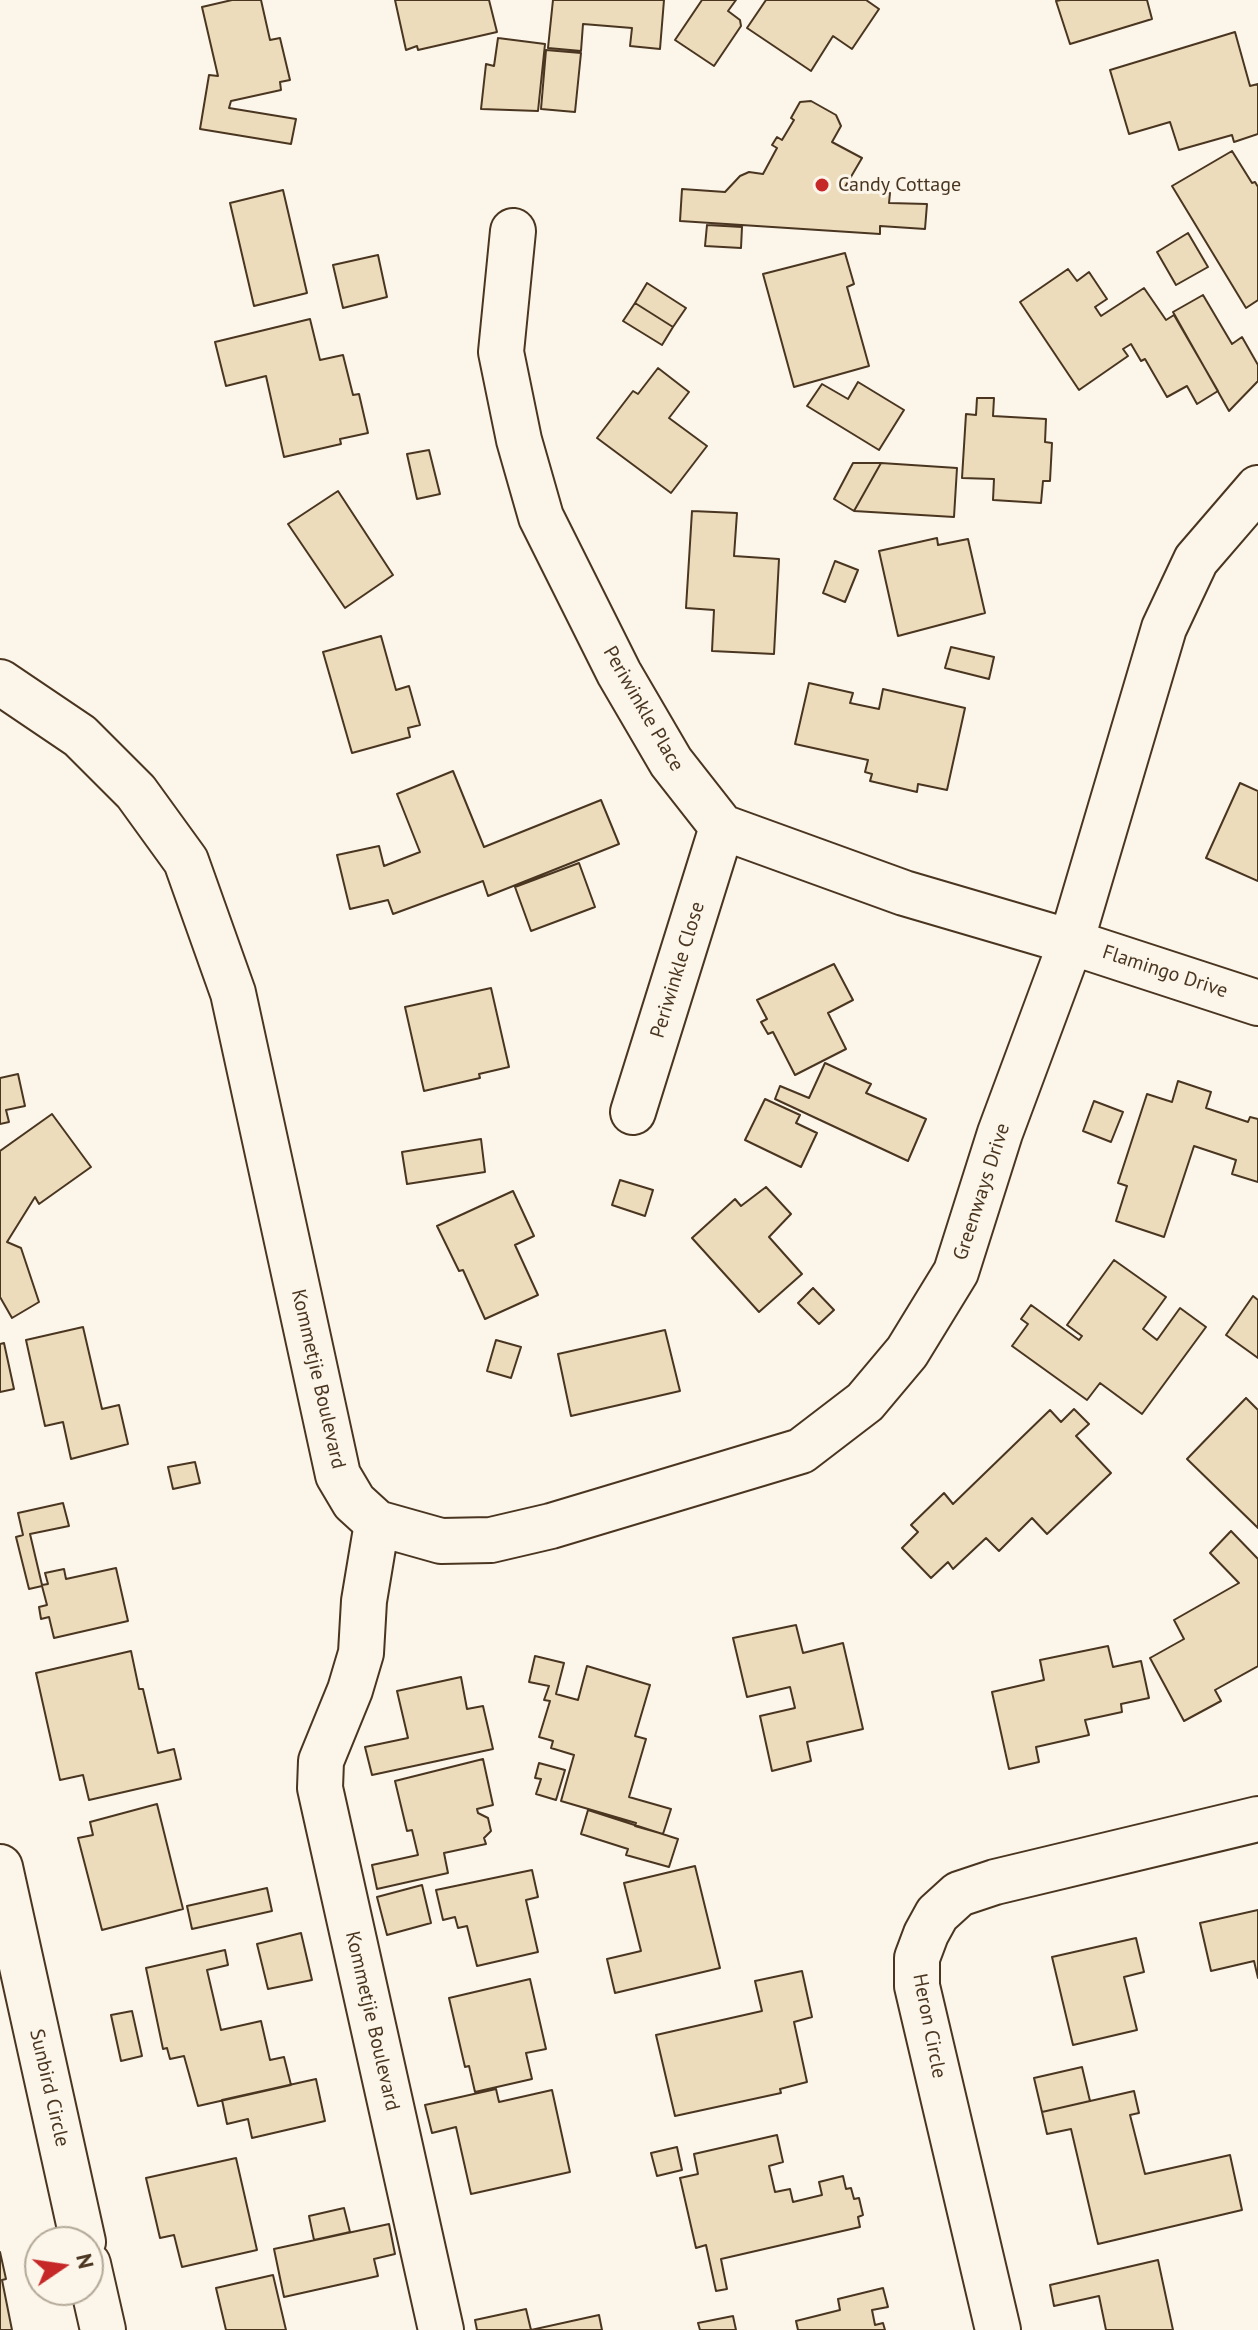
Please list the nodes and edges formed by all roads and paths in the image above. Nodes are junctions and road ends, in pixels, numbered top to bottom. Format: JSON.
{"nodes":[{"id":1,"x":513,"y":231,"type":"dead end"},
{"id":2,"x":1258,"y":488,"type":"edge"},
{"id":3,"x":0,"y":682,"type":"edge"},
{"id":4,"x":722,"y":827,"type":"junction"},
{"id":5,"x":1071,"y":942,"type":"junction"},
{"id":6,"x":1258,"y":1003,"type":"edge"},
{"id":7,"x":633,"y":1112,"type":"dead end"},
{"id":8,"x":377,"y":1523,"type":"junction"},
{"id":9,"x":1258,"y":1819,"type":"edge"},
{"id":10,"x":0,"y":1867,"type":"edge"},
{"id":11,"x":9,"y":1954,"type":"edge"},
{"id":12,"x":79,"y":2226,"type":"edge"},
{"id":13,"x":98,"y":2306,"type":"edge"},
{"id":14,"x":103,"y":2330,"type":"edge"},
{"id":15,"x":441,"y":2330,"type":"edge"},
{"id":16,"x":998,"y":2330,"type":"edge"}],
"edges":[{"from":1,"to":4,"type":"street","name":"Periwinkle Place"},
{"from":2,"to":5,"type":"street","name":"Greenways Drive"},
{"from":3,"to":8,"type":"street","name":"Kommetjie Boulevard"},
{"from":4,"to":5,"type":"street"},
{"from":4,"to":7,"type":"street","name":"Periwinkle Close"},
{"from":5,"to":6,"type":"street","name":"Flamingo Drive"},
{"from":5,"to":8,"type":"street","name":"Greenways Drive"},
{"from":8,"to":15,"type":"street","name":"Kommetjie Boulevard"},
{"from":9,"to":16,"type":"street","name":"Heron Circle"},
{"from":10,"to":11,"type":"street","name":"Sunbird Circle"},
{"from":11,"to":12,"type":"street","name":"Sunbird Circle"},
{"from":13,"to":14,"type":"street"}]}
